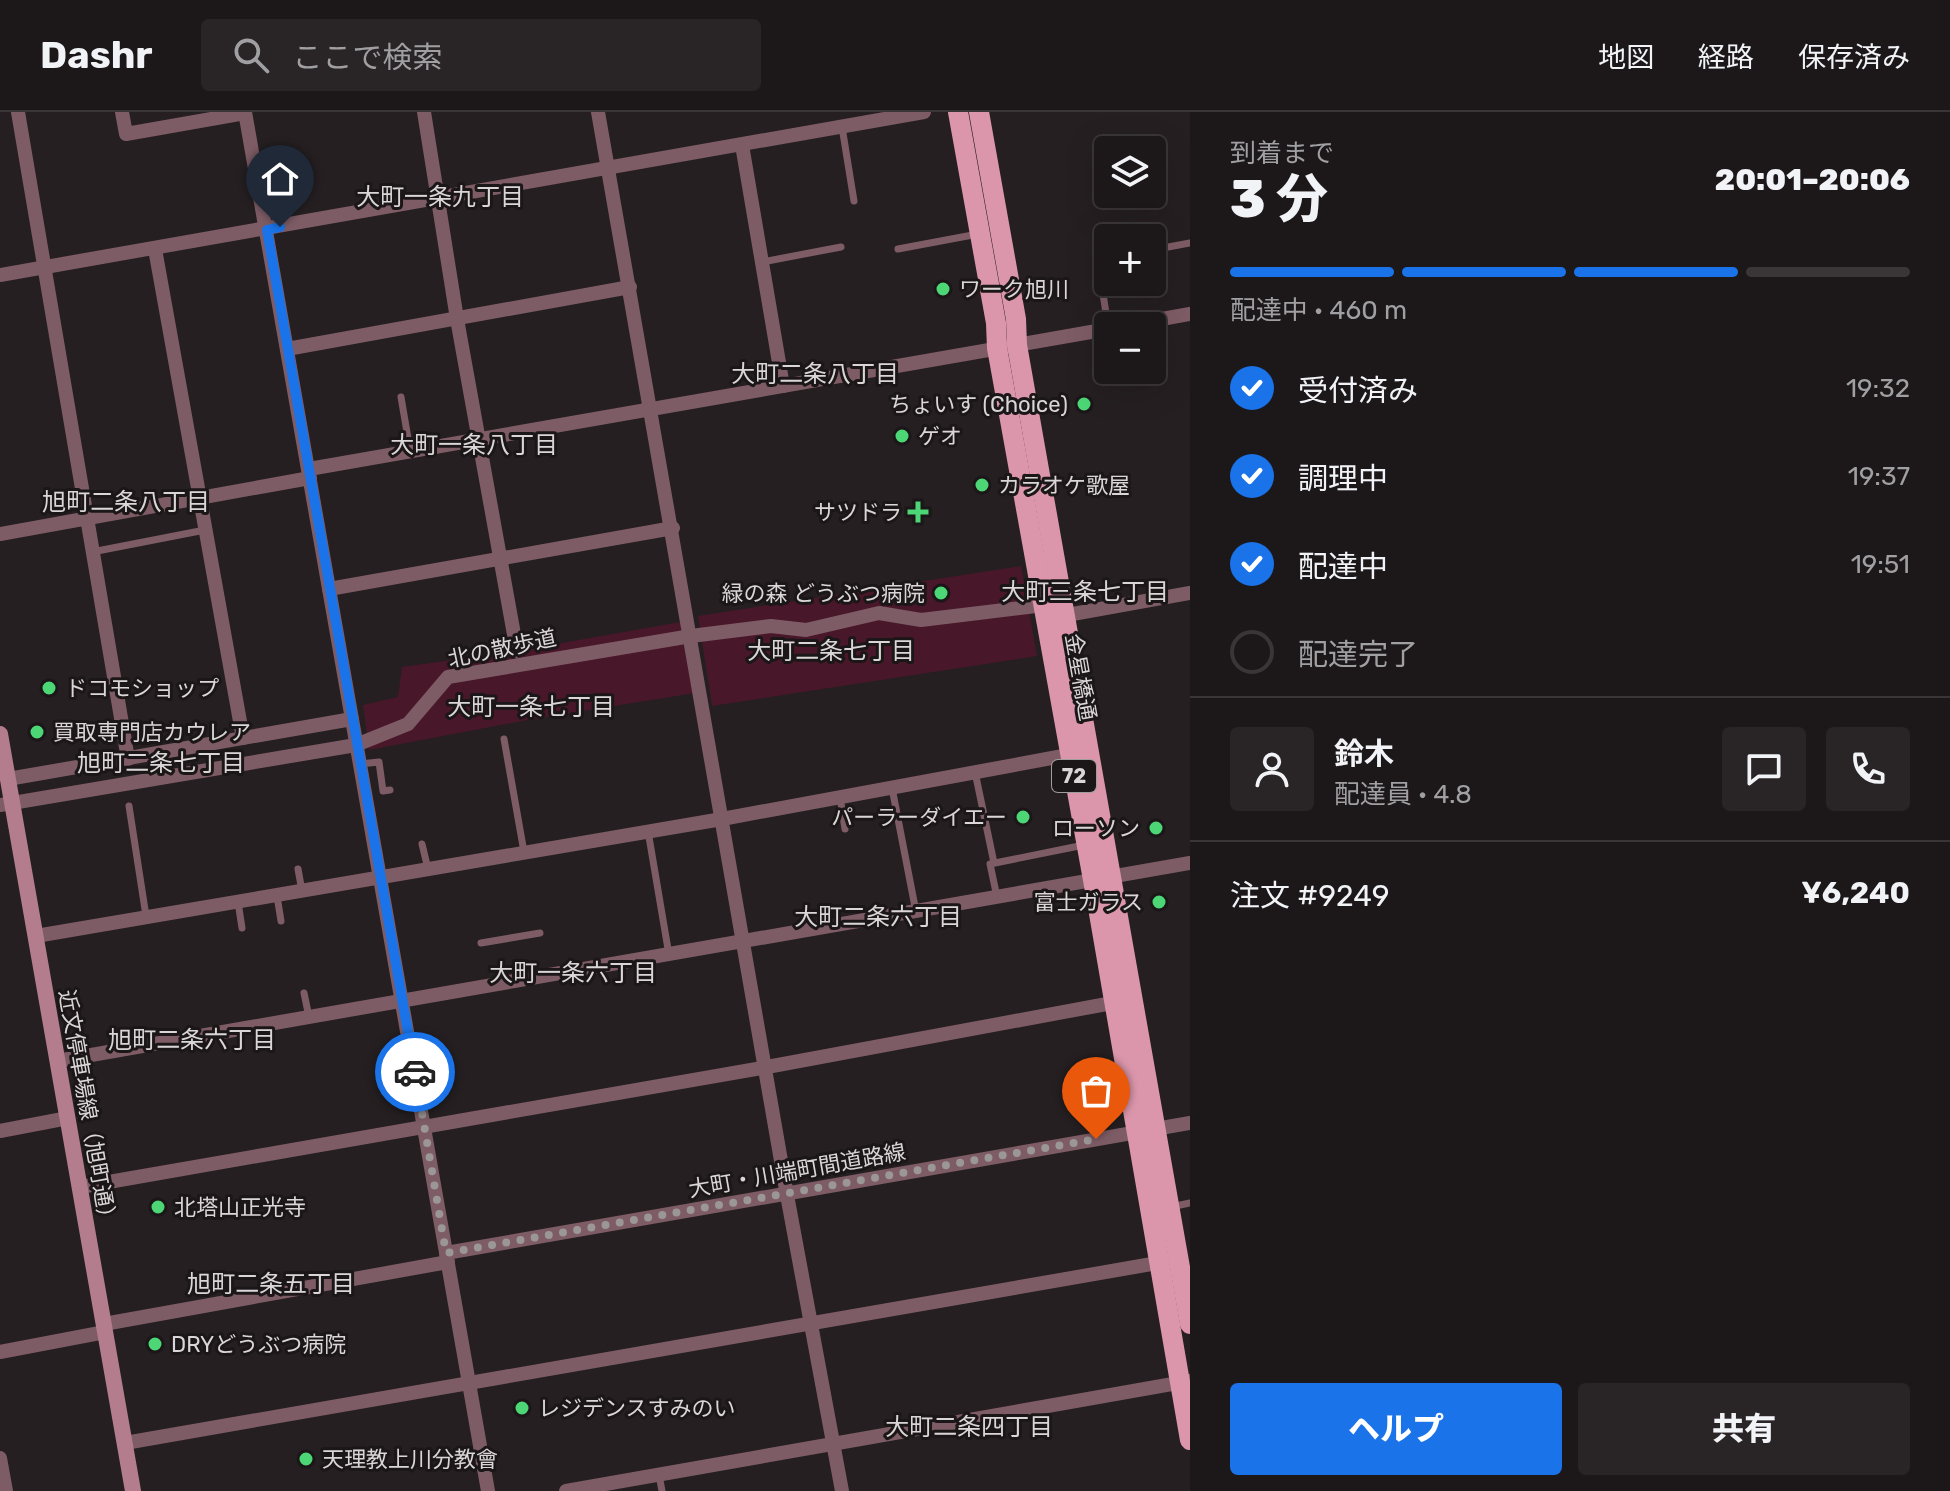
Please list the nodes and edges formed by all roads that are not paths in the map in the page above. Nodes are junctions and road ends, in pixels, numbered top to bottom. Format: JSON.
{"nodes":[{"id":1,"x":18,"y":112,"type":"edge"},
{"id":2,"x":122,"y":112,"type":"edge"},
{"id":3,"x":245,"y":112,"type":"edge"},
{"id":4,"x":424,"y":112,"type":"edge"},
{"id":5,"x":598,"y":112,"type":"edge"},
{"id":6,"x":825,"y":112,"type":"edge"},
{"id":7,"x":924,"y":112,"type":"edge"},
{"id":8,"x":958,"y":112,"type":"edge"},
{"id":9,"x":979,"y":112,"type":"edge"},
{"id":10,"x":835,"y":128,"type":"junction"},
{"id":11,"x":742,"y":145,"type":"junction"},
{"id":12,"x":608,"y":168,"type":"junction"},
{"id":13,"x":437,"y":199,"type":"junction"},
{"id":14,"x":854,"y":201,"type":"dead end"},
{"id":15,"x":267,"y":230,"type":"junction"},
{"id":16,"x":980,"y":233,"type":"junction"},
{"id":17,"x":1190,"y":243,"type":"edge"},
{"id":18,"x":841,"y":247,"type":"dead end"},
{"id":19,"x":1166,"y":247,"type":"edge"},
{"id":20,"x":155,"y":249,"type":"junction"},
{"id":21,"x":898,"y":249,"type":"dead end"},
{"id":22,"x":762,"y":262,"type":"junction"},
{"id":23,"x":46,"y":268,"type":"junction"},
{"id":24,"x":0,"y":275,"type":"edge"},
{"id":25,"x":630,"y":287,"type":"junction"},
{"id":26,"x":1190,"y":314,"type":"edge"},
{"id":27,"x":1166,"y":318,"type":"edge"},
{"id":28,"x":457,"y":319,"type":"junction"},
{"id":29,"x":1094,"y":330,"type":"edge"},
{"id":30,"x":1007,"y":346,"type":"junction"},
{"id":31,"x":287,"y":349,"type":"junction"},
{"id":32,"x":783,"y":386,"type":"junction"},
{"id":33,"x":401,"y":397,"type":"dead end"},
{"id":34,"x":650,"y":408,"type":"junction"},
{"id":35,"x":480,"y":438,"type":"junction"},
{"id":36,"x":411,"y":451,"type":"junction"},
{"id":37,"x":310,"y":474,"type":"junction"},
{"id":38,"x":200,"y":499,"type":"junction"},
{"id":39,"x":87,"y":519,"type":"junction"},
{"id":40,"x":673,"y":528,"type":"junction"},
{"id":41,"x":205,"y":530,"type":"junction"},
{"id":42,"x":0,"y":534,"type":"edge"},
{"id":43,"x":92,"y":552,"type":"junction"},
{"id":44,"x":501,"y":558,"type":"junction"},
{"id":45,"x":329,"y":589,"type":"junction"},
{"id":46,"x":1190,"y":593,"type":"edge"},
{"id":47,"x":1049,"y":613,"type":"junction"},
{"id":48,"x":691,"y":636,"type":"junction"},
{"id":49,"x":517,"y":651,"type":"dead end"},
{"id":50,"x":352,"y":719,"type":"junction"},
{"id":51,"x":243,"y":738,"type":"junction"},
{"id":52,"x":504,"y":739,"type":"dead end"},
{"id":53,"x":1,"y":744,"type":"edge"},
{"id":54,"x":356,"y":745,"type":"junction"},
{"id":55,"x":1080,"y":753,"type":"junction"},
{"id":56,"x":128,"y":759,"type":"junction"},
{"id":57,"x":360,"y":764,"type":"junction"},
{"id":58,"x":975,"y":772,"type":"junction"},
{"id":59,"x":8,"y":779,"type":"junction"},
{"id":60,"x":892,"y":788,"type":"junction"},
{"id":61,"x":390,"y":790,"type":"dead end"},
{"id":62,"x":840,"y":797,"type":"junction"},
{"id":63,"x":129,"y":806,"type":"dead end"},
{"id":64,"x":7,"y":812,"type":"edge"},
{"id":65,"x":722,"y":819,"type":"junction"},
{"id":66,"x":845,"y":829,"type":"dead end"},
{"id":67,"x":648,"y":831,"type":"junction"},
{"id":68,"x":422,"y":844,"type":"dead end"},
{"id":69,"x":1086,"y":844,"type":"junction"},
{"id":70,"x":524,"y":852,"type":"junction"},
{"id":71,"x":994,"y":863,"type":"junction"},
{"id":72,"x":1190,"y":863,"type":"edge"},
{"id":73,"x":298,"y":869,"type":"dead end"},
{"id":74,"x":428,"y":869,"type":"junction"},
{"id":75,"x":380,"y":877,"type":"junction"},
{"id":76,"x":1102,"y":878,"type":"junction"},
{"id":77,"x":302,"y":891,"type":"junction"},
{"id":78,"x":276,"y":895,"type":"junction"},
{"id":79,"x":997,"y":897,"type":"junction"},
{"id":80,"x":238,"y":902,"type":"junction"},
{"id":81,"x":916,"y":912,"type":"junction"},
{"id":82,"x":147,"y":919,"type":"junction"},
{"id":83,"x":281,"y":921,"type":"dead end"},
{"id":84,"x":242,"y":928,"type":"dead end"},
{"id":85,"x":540,"y":933,"type":"dead end"},
{"id":86,"x":36,"y":936,"type":"junction"},
{"id":87,"x":744,"y":942,"type":"junction"},
{"id":88,"x":481,"y":943,"type":"dead end"},
{"id":89,"x":669,"y":955,"type":"junction"},
{"id":90,"x":304,"y":993,"type":"dead end"},
{"id":91,"x":403,"y":1001,"type":"junction"},
{"id":92,"x":1123,"y":1001,"type":"junction"},
{"id":93,"x":309,"y":1017,"type":"junction"},
{"id":94,"x":57,"y":1061,"type":"junction"},
{"id":95,"x":767,"y":1067,"type":"junction"},
{"id":96,"x":68,"y":1118,"type":"junction"},
{"id":97,"x":1190,"y":1123,"type":"edge"},
{"id":98,"x":424,"y":1125,"type":"junction"},
{"id":99,"x":0,"y":1131,"type":"edge"},
{"id":100,"x":1146,"y":1131,"type":"junction"},
{"id":101,"x":80,"y":1187,"type":"junction"},
{"id":102,"x":787,"y":1195,"type":"junction"},
{"id":103,"x":1190,"y":1203,"type":"edge"},
{"id":104,"x":1169,"y":1207,"type":"junction"},
{"id":105,"x":447,"y":1258,"type":"junction"},
{"id":106,"x":1180,"y":1262,"type":"edge"},
{"id":107,"x":812,"y":1323,"type":"junction"},
{"id":108,"x":1190,"y":1324,"type":"edge"},
{"id":109,"x":105,"y":1328,"type":"junction"},
{"id":110,"x":0,"y":1352,"type":"edge"},
{"id":111,"x":1186,"y":1382,"type":"edge"},
{"id":112,"x":470,"y":1383,"type":"junction"},
{"id":113,"x":1190,"y":1440,"type":"edge"},
{"id":114,"x":125,"y":1443,"type":"junction"},
{"id":115,"x":834,"y":1444,"type":"junction"},
{"id":116,"x":0,"y":1458,"type":"edge"},
{"id":117,"x":659,"y":1475,"type":"junction"},
{"id":118,"x":572,"y":1490,"type":"edge"},
{"id":119,"x":6,"y":1491,"type":"edge"},
{"id":120,"x":133,"y":1491,"type":"edge"},
{"id":121,"x":488,"y":1491,"type":"edge"},
{"id":122,"x":662,"y":1491,"type":"edge"},
{"id":123,"x":842,"y":1491,"type":"edge"}],
"edges":[{"from":1,"to":23,"type":"street"},
{"from":2,"to":3,"type":"street"},
{"from":3,"to":15,"type":"street"},
{"from":4,"to":13,"type":"street"},
{"from":5,"to":12,"type":"street"},
{"from":6,"to":10,"type":"street"},
{"from":7,"to":10,"type":"street"},
{"from":8,"to":16,"type":"main road","name":"金星橋通","number":"72"},
{"from":9,"to":30,"type":"main road","name":"金星橋通","number":"72"},
{"from":10,"to":11,"type":"street"},
{"from":10,"to":14,"type":"lane"},
{"from":11,"to":12,"type":"street"},
{"from":11,"to":22,"type":"street"},
{"from":12,"to":13,"type":"street"},
{"from":12,"to":25,"type":"street"},
{"from":13,"to":15,"type":"street"},
{"from":13,"to":28,"type":"street"},
{"from":15,"to":20,"type":"street"},
{"from":15,"to":31,"type":"street"},
{"from":16,"to":21,"type":"lane"},
{"from":16,"to":30,"type":"main road","name":"金星橋通","number":"72"},
{"from":17,"to":19,"type":"lane"},
{"from":18,"to":22,"type":"lane"},
{"from":20,"to":23,"type":"street"},
{"from":20,"to":38,"type":"street"},
{"from":22,"to":32,"type":"street"},
{"from":23,"to":24,"type":"street"},
{"from":23,"to":39,"type":"street"},
{"from":25,"to":28,"type":"street"},
{"from":25,"to":34,"type":"street"},
{"from":26,"to":27,"type":"street"},
{"from":28,"to":31,"type":"street"},
{"from":28,"to":35,"type":"street"},
{"from":29,"to":30,"type":"street"},
{"from":30,"to":32,"type":"street"},
{"from":30,"to":47,"type":"main road","name":"金星橋通","number":"72"},
{"from":31,"to":37,"type":"street"},
{"from":32,"to":34,"type":"street"},
{"from":33,"to":36,"type":"lane"},
{"from":34,"to":35,"type":"street"},
{"from":34,"to":40,"type":"street"},
{"from":35,"to":36,"type":"street"},
{"from":35,"to":44,"type":"street"},
{"from":36,"to":37,"type":"street"},
{"from":37,"to":38,"type":"street"},
{"from":37,"to":45,"type":"street"},
{"from":38,"to":39,"type":"street"},
{"from":38,"to":41,"type":"street"},
{"from":39,"to":42,"type":"street"},
{"from":39,"to":43,"type":"street"},
{"from":40,"to":44,"type":"street"},
{"from":40,"to":48,"type":"street"},
{"from":41,"to":43,"type":"lane"},
{"from":41,"to":51,"type":"street"},
{"from":43,"to":56,"type":"street"},
{"from":44,"to":45,"type":"street"},
{"from":44,"to":49,"type":"street"},
{"from":45,"to":50,"type":"street"},
{"from":46,"to":47,"type":"street","name":"北の散歩道"},
{"from":47,"to":48,"type":"street","name":"北の散歩道"},
{"from":47,"to":55,"type":"main road","name":"金星橋通","number":"72"},
{"from":48,"to":54,"type":"street","name":"北の散歩道"},
{"from":48,"to":65,"type":"street"},
{"from":50,"to":51,"type":"street"},
{"from":50,"to":54,"type":"street"},
{"from":51,"to":56,"type":"street"},
{"from":52,"to":70,"type":"lane"},
{"from":53,"to":59,"type":"main road","name":"近文停車場線（旭町通）"},
{"from":54,"to":57,"type":"street"},
{"from":54,"to":64,"type":"street","name":"北の散歩道"},
{"from":55,"to":58,"type":"street"},
{"from":55,"to":69,"type":"main road","name":"金星橋通","number":"72"},
{"from":55,"to":76,"type":"main road","name":"金星橋通","number":"72"},
{"from":56,"to":59,"type":"street"},
{"from":57,"to":61,"type":"lane"},
{"from":57,"to":75,"type":"street"},
{"from":58,"to":60,"type":"street"},
{"from":58,"to":71,"type":"lane"},
{"from":59,"to":64,"type":"main road","name":"近文停車場線（旭町通）"},
{"from":60,"to":62,"type":"street"},
{"from":60,"to":81,"type":"lane"},
{"from":62,"to":65,"type":"street"},
{"from":62,"to":66,"type":"lane"},
{"from":63,"to":82,"type":"lane"},
{"from":64,"to":86,"type":"main road","name":"近文停車場線（旭町通）"},
{"from":65,"to":67,"type":"street"},
{"from":65,"to":87,"type":"street"},
{"from":67,"to":70,"type":"street"},
{"from":67,"to":89,"type":"lane"},
{"from":68,"to":74,"type":"lane"},
{"from":69,"to":71,"type":"lane"},
{"from":69,"to":76,"type":"main road","name":"金星橋通","number":"72"},
{"from":70,"to":74,"type":"street"},
{"from":71,"to":79,"type":"lane"},
{"from":72,"to":76,"type":"street"},
{"from":73,"to":77,"type":"lane"},
{"from":74,"to":75,"type":"street"},
{"from":75,"to":77,"type":"street"},
{"from":75,"to":91,"type":"street"},
{"from":76,"to":79,"type":"street"},
{"from":76,"to":92,"type":"main road","name":"金星橋通","number":"72"},
{"from":77,"to":78,"type":"street"},
{"from":78,"to":80,"type":"street"},
{"from":78,"to":83,"type":"lane"},
{"from":79,"to":81,"type":"street"},
{"from":80,"to":82,"type":"street"},
{"from":80,"to":84,"type":"lane"},
{"from":81,"to":87,"type":"street"},
{"from":82,"to":86,"type":"street"},
{"from":85,"to":88,"type":"lane"},
{"from":86,"to":94,"type":"main road","name":"近文停車場線（旭町通）"},
{"from":87,"to":89,"type":"street"},
{"from":87,"to":95,"type":"street"},
{"from":89,"to":91,"type":"street"},
{"from":90,"to":93,"type":"lane"},
{"from":91,"to":93,"type":"street"},
{"from":91,"to":98,"type":"street"},
{"from":92,"to":95,"type":"street"},
{"from":92,"to":100,"type":"main road","name":"金星橋通","number":"72"},
{"from":93,"to":94,"type":"street"},
{"from":94,"to":96,"type":"main road","name":"近文停車場線（旭町通）"},
{"from":95,"to":98,"type":"street"},
{"from":95,"to":102,"type":"street"},
{"from":96,"to":99,"type":"street"},
{"from":96,"to":101,"type":"main road","name":"近文停車場線（旭町通）"},
{"from":97,"to":100,"type":"street","name":"大町・川端町間道路線"},
{"from":98,"to":101,"type":"street"},
{"from":98,"to":105,"type":"street"},
{"from":100,"to":102,"type":"street","name":"大町・川端町間道路線"},
{"from":100,"to":104,"type":"main road","name":"金星橋通","number":"72"},
{"from":100,"to":106,"type":"main road","name":"金星橋通","number":"72"},
{"from":101,"to":109,"type":"main road","name":"近文停車場線（旭町通）"},
{"from":102,"to":105,"type":"street","name":"大町・川端町間道路線"},
{"from":102,"to":107,"type":"street"},
{"from":103,"to":104,"type":"lane"},
{"from":104,"to":106,"type":"main road","name":"金星橋通","number":"72"},
{"from":105,"to":109,"type":"street","name":"大町・川端町間道路線"},
{"from":105,"to":112,"type":"street"},
{"from":106,"to":107,"type":"street"},
{"from":106,"to":108,"type":"main road","name":"金星橋通","number":"72"},
{"from":106,"to":111,"type":"main road","name":"金星橋通","number":"72"},
{"from":107,"to":112,"type":"street"},
{"from":107,"to":115,"type":"street"},
{"from":109,"to":110,"type":"street","name":"大町・川端町間道路線"},
{"from":109,"to":114,"type":"main road","name":"近文停車場線（旭町通）"},
{"from":111,"to":113,"type":"main road","name":"金星橋通","number":"72"},
{"from":111,"to":115,"type":"street"},
{"from":112,"to":114,"type":"street"},
{"from":112,"to":121,"type":"street"},
{"from":114,"to":120,"type":"main road","name":"近文停車場線（旭町通）"},
{"from":115,"to":117,"type":"street"},
{"from":115,"to":123,"type":"street"},
{"from":116,"to":119,"type":"street"},
{"from":117,"to":118,"type":"street"},
{"from":117,"to":122,"type":"lane"}]}
